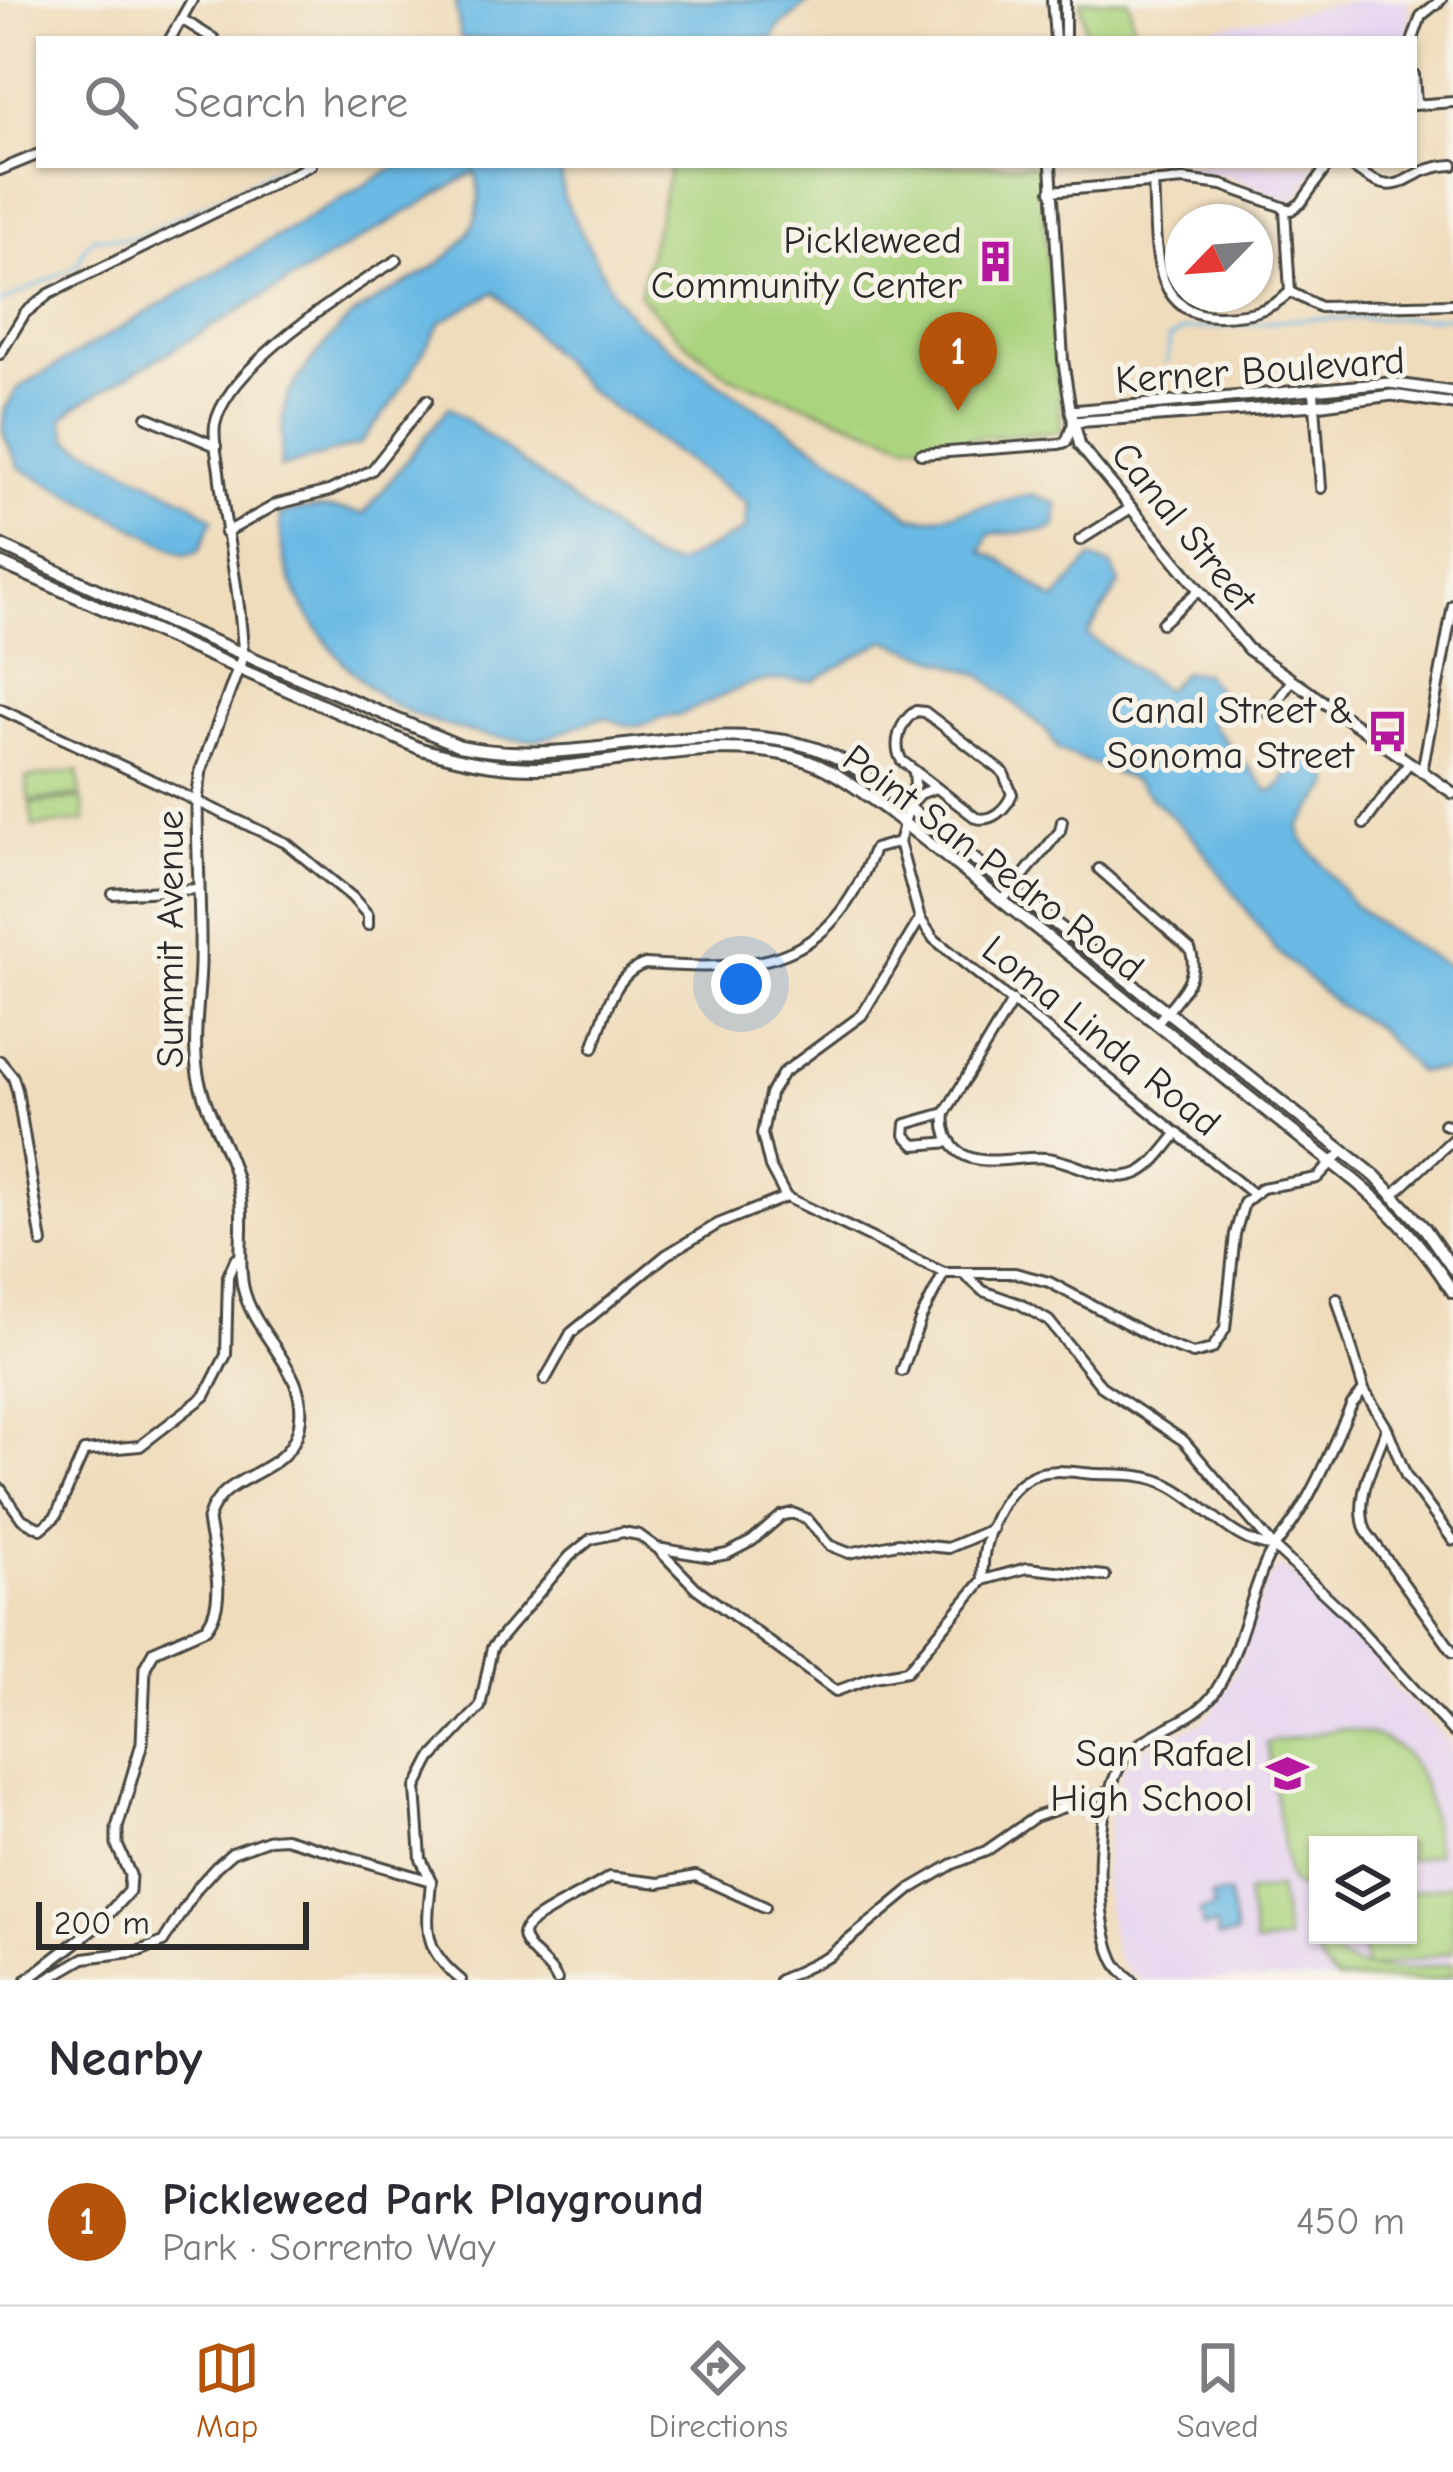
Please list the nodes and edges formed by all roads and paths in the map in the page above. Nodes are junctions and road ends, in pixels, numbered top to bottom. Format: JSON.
{"nodes":[{"id":1,"x":192,"y":0,"type":"edge"},
{"id":2,"x":1052,"y":0,"type":"edge"},
{"id":3,"x":1065,"y":0,"type":"edge"},
{"id":4,"x":1441,"y":0,"type":"edge"},
{"id":5,"x":183,"y":20,"type":"junction"},
{"id":6,"x":172,"y":36,"type":"edge"},
{"id":7,"x":209,"y":36,"type":"edge"},
{"id":8,"x":1055,"y":36,"type":"edge"},
{"id":9,"x":1065,"y":36,"type":"edge"},
{"id":10,"x":1414,"y":36,"type":"edge"},
{"id":11,"x":1453,"y":101,"type":"edge"},
{"id":12,"x":1417,"y":105,"type":"edge"},
{"id":13,"x":36,"y":155,"type":"edge"},
{"id":14,"x":1453,"y":165,"type":"edge"},
{"id":15,"x":305,"y":168,"type":"edge"},
{"id":16,"x":1051,"y":168,"type":"edge"},
{"id":17,"x":1326,"y":168,"type":"edge"},
{"id":18,"x":1354,"y":168,"type":"edge"},
{"id":19,"x":0,"y":170,"type":"edge"},
{"id":20,"x":1153,"y":182,"type":"junction"},
{"id":21,"x":1051,"y":191,"type":"junction"},
{"id":22,"x":1285,"y":210,"type":"junction"},
{"id":23,"x":397,"y":260,"type":"dead end"},
{"id":24,"x":1290,"y":292,"type":"junction"},
{"id":25,"x":1453,"y":304,"type":"edge"},
{"id":26,"x":0,"y":354,"type":"edge"},
{"id":27,"x":1314,"y":391,"type":"junction"},
{"id":28,"x":1453,"y":392,"type":"edge"},
{"id":29,"x":427,"y":400,"type":"dead end"},
{"id":30,"x":1453,"y":404,"type":"edge"},
{"id":31,"x":1316,"y":405,"type":"junction"},
{"id":32,"x":147,"y":417,"type":"dead end"},
{"id":33,"x":1072,"y":417,"type":"junction"},
{"id":34,"x":216,"y":446,"type":"junction"},
{"id":35,"x":921,"y":454,"type":"dead end"},
{"id":36,"x":1321,"y":488,"type":"dead end"},
{"id":37,"x":1131,"y":508,"type":"junction"},
{"id":38,"x":225,"y":533,"type":"junction"},
{"id":39,"x":1081,"y":540,"type":"dead end"},
{"id":40,"x":0,"y":545,"type":"edge"},
{"id":41,"x":0,"y":562,"type":"edge"},
{"id":42,"x":1198,"y":591,"type":"junction"},
{"id":43,"x":1453,"y":605,"type":"edge"},
{"id":44,"x":1162,"y":623,"type":"dead end"},
{"id":45,"x":1450,"y":643,"type":"edge"},
{"id":46,"x":244,"y":655,"type":"junction"},
{"id":47,"x":238,"y":670,"type":"junction"},
{"id":48,"x":1292,"y":680,"type":"junction"},
{"id":49,"x":0,"y":709,"type":"edge"},
{"id":50,"x":1269,"y":713,"type":"dead end"},
{"id":51,"x":1409,"y":763,"type":"junction"},
{"id":52,"x":914,"y":771,"type":"junction"},
{"id":53,"x":1422,"y":772,"type":"junction"},
{"id":54,"x":936,"y":788,"type":"junction"},
{"id":55,"x":1453,"y":793,"type":"edge"},
{"id":56,"x":197,"y":800,"type":"junction"},
{"id":57,"x":908,"y":807,"type":"junction"},
{"id":58,"x":1062,"y":821,"type":"dead end"},
{"id":59,"x":902,"y":823,"type":"junction"},
{"id":60,"x":1364,"y":824,"type":"dead end"},
{"id":61,"x":899,"y":842,"type":"junction"},
{"id":62,"x":1099,"y":869,"type":"dead end"},
{"id":63,"x":1012,"y":889,"type":"junction"},
{"id":64,"x":197,"y":890,"type":"junction"},
{"id":65,"x":113,"y":893,"type":"dead end"},
{"id":66,"x":1002,"y":902,"type":"junction"},
{"id":67,"x":920,"y":919,"type":"junction"},
{"id":68,"x":368,"y":925,"type":"dead end"},
{"id":69,"x":1012,"y":1000,"type":"junction"},
{"id":70,"x":1166,"y":1012,"type":"junction"},
{"id":71,"x":1156,"y":1024,"type":"junction"},
{"id":72,"x":593,"y":1048,"type":"dead end"},
{"id":73,"x":0,"y":1060,"type":"edge"},
{"id":74,"x":945,"y":1113,"type":"junction"},
{"id":75,"x":1178,"y":1133,"type":"junction"},
{"id":76,"x":1453,"y":1139,"type":"edge"},
{"id":77,"x":951,"y":1142,"type":"junction"},
{"id":78,"x":1343,"y":1151,"type":"junction"},
{"id":79,"x":1334,"y":1165,"type":"junction"},
{"id":80,"x":1252,"y":1194,"type":"junction"},
{"id":81,"x":1394,"y":1194,"type":"junction"},
{"id":82,"x":787,"y":1197,"type":"junction"},
{"id":83,"x":42,"y":1243,"type":"dead end"},
{"id":84,"x":241,"y":1256,"type":"junction"},
{"id":85,"x":1453,"y":1269,"type":"edge"},
{"id":86,"x":963,"y":1273,"type":"junction"},
{"id":87,"x":944,"y":1274,"type":"junction"},
{"id":88,"x":1453,"y":1292,"type":"edge"},
{"id":89,"x":1337,"y":1299,"type":"dead end"},
{"id":90,"x":902,"y":1372,"type":"dead end"},
{"id":91,"x":545,"y":1379,"type":"dead end"},
{"id":92,"x":1364,"y":1390,"type":"junction"},
{"id":93,"x":1387,"y":1427,"type":"junction"},
{"id":94,"x":0,"y":1488,"type":"edge"},
{"id":95,"x":992,"y":1529,"type":"junction"},
{"id":96,"x":1453,"y":1540,"type":"edge"},
{"id":97,"x":1273,"y":1546,"type":"junction"},
{"id":98,"x":657,"y":1548,"type":"junction"},
{"id":99,"x":1105,"y":1576,"type":"dead end"},
{"id":100,"x":983,"y":1580,"type":"junction"},
{"id":101,"x":1453,"y":1652,"type":"edge"},
{"id":102,"x":1453,"y":1732,"type":"edge"},
{"id":103,"x":1111,"y":1792,"type":"junction"},
{"id":104,"x":431,"y":1881,"type":"junction"},
{"id":105,"x":765,"y":1907,"type":"dead end"},
{"id":106,"x":27,"y":1980,"type":"edge"},
{"id":107,"x":46,"y":1980,"type":"edge"},
{"id":108,"x":460,"y":1980,"type":"edge"},
{"id":109,"x":557,"y":1980,"type":"edge"},
{"id":110,"x":780,"y":1980,"type":"edge"},
{"id":111,"x":1132,"y":1980,"type":"edge"}],
"edges":[{"from":1,"to":5,"type":"street"},
{"from":2,"to":8,"type":"street"},
{"from":3,"to":9,"type":"street"},
{"from":4,"to":10,"type":"street"},
{"from":5,"to":6,"type":"street"},
{"from":5,"to":7,"type":"street"},
{"from":11,"to":12,"type":"street"},
{"from":13,"to":19,"type":"street"},
{"from":14,"to":18,"type":"street"},
{"from":15,"to":26,"type":"street"},
{"from":16,"to":21,"type":"street","name":"Canal Street"},
{"from":17,"to":22,"type":"street"},
{"from":20,"to":21,"type":"street"},
{"from":20,"to":22,"type":"street"},
{"from":20,"to":24,"type":"street"},
{"from":21,"to":33,"type":"street","name":"Canal Street"},
{"from":22,"to":24,"type":"street"},
{"from":23,"to":34,"type":"street"},
{"from":24,"to":25,"type":"street"},
{"from":27,"to":28,"type":"street","name":"Kerner Boulevard"},
{"from":27,"to":31,"type":"street"},
{"from":27,"to":33,"type":"street","name":"Kerner Boulevard"},
{"from":29,"to":38,"type":"street"},
{"from":30,"to":31,"type":"street","name":"Kerner Boulevard"},
{"from":31,"to":33,"type":"street","name":"Kerner Boulevard"},
{"from":31,"to":36,"type":"street"},
{"from":32,"to":34,"type":"street"},
{"from":33,"to":35,"type":"street"},
{"from":33,"to":37,"type":"street","name":"Canal Street"},
{"from":34,"to":38,"type":"street"},
{"from":37,"to":39,"type":"street"},
{"from":37,"to":42,"type":"street","name":"Canal Street"},
{"from":38,"to":46,"type":"street"},
{"from":40,"to":46,"type":"main road","name":"Point San Pedro Road"},
{"from":41,"to":47,"type":"main road","name":"Point San Pedro Road"},
{"from":42,"to":44,"type":"street"},
{"from":42,"to":48,"type":"street","name":"Canal Street"},
{"from":43,"to":45,"type":"street"},
{"from":45,"to":53,"type":"street"},
{"from":46,"to":47,"type":"street","name":"Summit Avenue"},
{"from":46,"to":57,"type":"main road","name":"Point San Pedro Road"},
{"from":47,"to":56,"type":"street","name":"Summit Avenue"},
{"from":47,"to":59,"type":"main road","name":"Point San Pedro Road"},
{"from":48,"to":50,"type":"street"},
{"from":48,"to":51,"type":"street","name":"Canal Street"},
{"from":49,"to":56,"type":"street"},
{"from":51,"to":53,"type":"street","name":"Canal Street"},
{"from":51,"to":60,"type":"street"},
{"from":52,"to":54,"type":"street"},
{"from":52,"to":54,"type":"street"},
{"from":52,"to":57,"type":"street"},
{"from":53,"to":55,"type":"street","name":"Canal Street"},
{"from":54,"to":57,"type":"street"},
{"from":56,"to":64,"type":"street","name":"Summit Avenue"},
{"from":56,"to":68,"type":"street"},
{"from":57,"to":59,"type":"street"},
{"from":57,"to":63,"type":"main road","name":"Point San Pedro Road"},
{"from":58,"to":63,"type":"street"},
{"from":59,"to":61,"type":"street"},
{"from":59,"to":66,"type":"main road","name":"Point San Pedro Road"},
{"from":61,"to":67,"type":"street"},
{"from":61,"to":72,"type":"street"},
{"from":62,"to":70,"type":"street"},
{"from":63,"to":66,"type":"street"},
{"from":63,"to":70,"type":"main road","name":"Point San Pedro Road"},
{"from":64,"to":65,"type":"street"},
{"from":64,"to":84,"type":"street","name":"Summit Avenue"},
{"from":66,"to":71,"type":"main road","name":"Point San Pedro Road"},
{"from":67,"to":69,"type":"street","name":"Loma Linda Road"},
{"from":67,"to":82,"type":"street"},
{"from":69,"to":74,"type":"street"},
{"from":69,"to":75,"type":"street","name":"Loma Linda Road"},
{"from":70,"to":71,"type":"street"},
{"from":70,"to":78,"type":"main road","name":"Point San Pedro Road"},
{"from":71,"to":79,"type":"main road","name":"Point San Pedro Road"},
{"from":73,"to":83,"type":"street"},
{"from":74,"to":77,"type":"street"},
{"from":74,"to":77,"type":"street"},
{"from":75,"to":77,"type":"street"},
{"from":75,"to":80,"type":"street","name":"Loma Linda Road"},
{"from":76,"to":81,"type":"street"},
{"from":78,"to":79,"type":"street"},
{"from":78,"to":81,"type":"main road","name":"Point San Pedro Road"},
{"from":79,"to":80,"type":"street"},
{"from":79,"to":88,"type":"main road","name":"Point San Pedro Road"},
{"from":80,"to":86,"type":"street"},
{"from":81,"to":85,"type":"main road","name":"Point San Pedro Road"},
{"from":82,"to":87,"type":"street"},
{"from":82,"to":91,"type":"street"},
{"from":84,"to":94,"type":"street"},
{"from":84,"to":106,"type":"street","name":"Summit Avenue"},
{"from":86,"to":87,"type":"street"},
{"from":86,"to":97,"type":"street"},
{"from":87,"to":90,"type":"street"},
{"from":89,"to":92,"type":"street"},
{"from":92,"to":93,"type":"street"},
{"from":92,"to":97,"type":"street"},
{"from":93,"to":96,"type":"street"},
{"from":93,"to":101,"type":"street"},
{"from":95,"to":97,"type":"street"},
{"from":95,"to":98,"type":"street"},
{"from":95,"to":100,"type":"street"},
{"from":97,"to":102,"type":"street"},
{"from":97,"to":103,"type":"street"},
{"from":98,"to":100,"type":"street"},
{"from":98,"to":104,"type":"street"},
{"from":99,"to":100,"type":"street"},
{"from":103,"to":110,"type":"street"},
{"from":103,"to":111,"type":"street"},
{"from":104,"to":107,"type":"street"},
{"from":104,"to":108,"type":"street"},
{"from":105,"to":109,"type":"street"}]}
